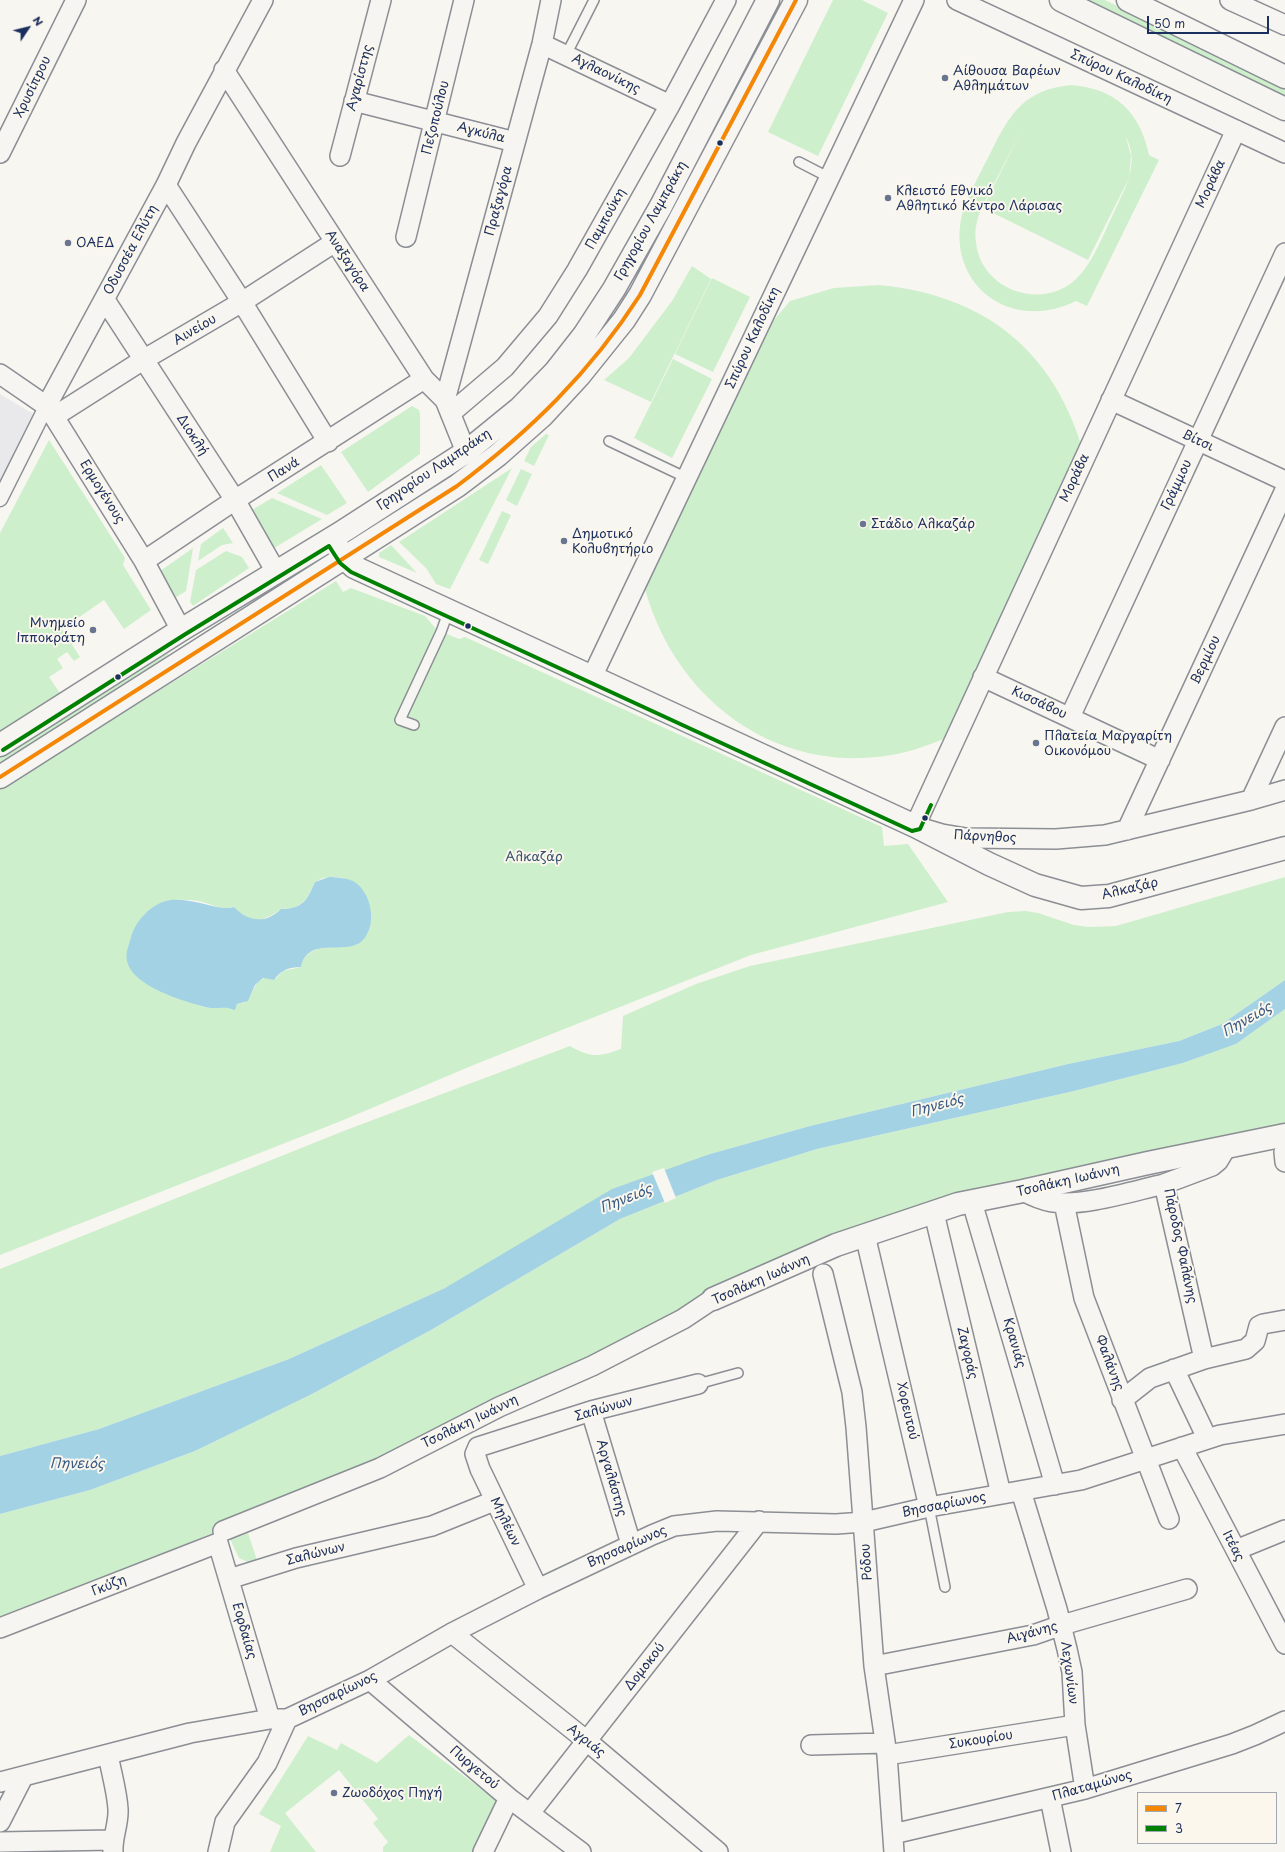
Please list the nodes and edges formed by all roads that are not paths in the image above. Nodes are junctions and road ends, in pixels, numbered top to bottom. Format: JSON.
{"nodes":[{"id":1,"x":76,"y":0,"type":"edge"},
{"id":2,"x":263,"y":0,"type":"edge"},
{"id":3,"x":381,"y":0,"type":"edge"},
{"id":4,"x":464,"y":0,"type":"edge"},
{"id":5,"x":551,"y":0,"type":"edge"},
{"id":6,"x":594,"y":0,"type":"edge"},
{"id":7,"x":726,"y":0,"type":"edge"},
{"id":8,"x":768,"y":0,"type":"edge"},
{"id":9,"x":796,"y":0,"type":"edge"},
{"id":10,"x":914,"y":0,"type":"edge"},
{"id":11,"x":957,"y":0,"type":"edge"},
{"id":12,"x":1061,"y":0,"type":"edge"},
{"id":13,"x":1128,"y":0,"type":"edge"},
{"id":14,"x":1230,"y":0,"type":"edge"},
{"id":15,"x":1285,"y":25,"type":"edge"},
{"id":16,"x":542,"y":44,"type":"junction"},
{"id":17,"x":566,"y":55,"type":"junction"},
{"id":18,"x":224,"y":70,"type":"junction"},
{"id":19,"x":1285,"y":77,"type":"edge"},
{"id":20,"x":354,"y":101,"type":"junction"},
{"id":21,"x":670,"y":105,"type":"junction"},
{"id":22,"x":1285,"y":109,"type":"edge"},
{"id":23,"x":435,"y":122,"type":"junction"},
{"id":24,"x":1236,"y":130,"type":"junction"},
{"id":25,"x":515,"y":142,"type":"junction"},
{"id":26,"x":0,"y":153,"type":"edge"},
{"id":27,"x":1285,"y":153,"type":"edge"},
{"id":28,"x":340,"y":156,"type":"dead end"},
{"id":29,"x":799,"y":162,"type":"dead end"},
{"id":30,"x":830,"y":178,"type":"junction"},
{"id":31,"x":166,"y":185,"type":"junction"},
{"id":32,"x":406,"y":237,"type":"dead end"},
{"id":33,"x":334,"y":242,"type":"junction"},
{"id":34,"x":1285,"y":253,"type":"edge"},
{"id":35,"x":104,"y":300,"type":"junction"},
{"id":36,"x":242,"y":302,"type":"junction"},
{"id":37,"x":143,"y":360,"type":"junction"},
{"id":38,"x":0,"y":374,"type":"edge"},
{"id":39,"x":424,"y":379,"type":"junction"},
{"id":40,"x":1111,"y":400,"type":"junction"},
{"id":41,"x":448,"y":407,"type":"junction"},
{"id":42,"x":51,"y":411,"type":"junction"},
{"id":43,"x":609,"y":441,"type":"dead end"},
{"id":44,"x":1198,"y":441,"type":"junction"},
{"id":45,"x":328,"y":442,"type":"junction"},
{"id":46,"x":466,"y":452,"type":"junction"},
{"id":47,"x":687,"y":478,"type":"junction"},
{"id":48,"x":1285,"y":482,"type":"edge"},
{"id":49,"x":1285,"y":490,"type":"edge"},
{"id":50,"x":0,"y":499,"type":"edge"},
{"id":51,"x":235,"y":500,"type":"junction"},
{"id":52,"x":331,"y":538,"type":"junction"},
{"id":53,"x":144,"y":562,"type":"junction"},
{"id":54,"x":350,"y":563,"type":"junction"},
{"id":55,"x":276,"y":572,"type":"junction"},
{"id":56,"x":290,"y":593,"type":"junction"},
{"id":57,"x":449,"y":610,"type":"junction"},
{"id":58,"x":181,"y":630,"type":"junction"},
{"id":59,"x":592,"y":677,"type":"junction"},
{"id":60,"x":983,"y":677,"type":"junction"},
{"id":61,"x":1070,"y":717,"type":"junction"},
{"id":62,"x":414,"y":725,"type":"dead end"},
{"id":63,"x":1285,"y":727,"type":"edge"},
{"id":64,"x":0,"y":745,"type":"edge"},
{"id":65,"x":1160,"y":760,"type":"junction"},
{"id":66,"x":0,"y":777,"type":"edge"},
{"id":67,"x":1285,"y":790,"type":"edge"},
{"id":68,"x":1251,"y":800,"type":"junction"},
{"id":69,"x":915,"y":826,"type":"junction"},
{"id":70,"x":1128,"y":830,"type":"junction"},
{"id":71,"x":1285,"y":848,"type":"edge"},
{"id":72,"x":1228,"y":1146,"type":"junction"},
{"id":73,"x":1285,"y":1150,"type":"edge"},
{"id":74,"x":1164,"y":1184,"type":"junction"},
{"id":75,"x":1023,"y":1192,"type":"junction"},
{"id":76,"x":972,"y":1202,"type":"junction"},
{"id":77,"x":1064,"y":1203,"type":"junction"},
{"id":78,"x":934,"y":1213,"type":"junction"},
{"id":79,"x":865,"y":1235,"type":"junction"},
{"id":80,"x":824,"y":1274,"type":"dead end"},
{"id":81,"x":713,"y":1299,"type":"joint"},
{"id":82,"x":1285,"y":1320,"type":"edge"},
{"id":83,"x":1204,"y":1359,"type":"junction"},
{"id":84,"x":1174,"y":1369,"type":"junction"},
{"id":85,"x":738,"y":1373,"type":"dead end"},
{"id":86,"x":698,"y":1384,"type":"joint"},
{"id":87,"x":1122,"y":1400,"type":"junction"},
{"id":88,"x":592,"y":1411,"type":"junction"},
{"id":89,"x":1285,"y":1424,"type":"edge"},
{"id":90,"x":1207,"y":1438,"type":"junction"},
{"id":91,"x":1182,"y":1447,"type":"junction"},
{"id":92,"x":475,"y":1454,"type":"joint"},
{"id":93,"x":1145,"y":1458,"type":"junction"},
{"id":94,"x":1055,"y":1485,"type":"junction"},
{"id":95,"x":1021,"y":1491,"type":"junction"},
{"id":96,"x":1001,"y":1494,"type":"junction"},
{"id":97,"x":494,"y":1501,"type":"junction"},
{"id":98,"x":929,"y":1507,"type":"junction"},
{"id":99,"x":1168,"y":1519,"type":"dead end"},
{"id":100,"x":759,"y":1521,"type":"junction"},
{"id":101,"x":864,"y":1522,"type":"junction"},
{"id":102,"x":1285,"y":1530,"type":"edge"},
{"id":103,"x":221,"y":1537,"type":"junction"},
{"id":104,"x":631,"y":1544,"type":"junction"},
{"id":105,"x":1236,"y":1550,"type":"junction"},
{"id":106,"x":229,"y":1579,"type":"junction"},
{"id":107,"x":945,"y":1587,"type":"dead end"},
{"id":108,"x":538,"y":1589,"type":"junction"},
{"id":109,"x":1187,"y":1589,"type":"dead end"},
{"id":110,"x":1062,"y":1625,"type":"junction"},
{"id":111,"x":0,"y":1628,"type":"edge"},
{"id":112,"x":452,"y":1633,"type":"junction"},
{"id":113,"x":1285,"y":1644,"type":"edge"},
{"id":114,"x":874,"y":1666,"type":"junction"},
{"id":115,"x":370,"y":1680,"type":"junction"},
{"id":116,"x":279,"y":1719,"type":"junction"},
{"id":117,"x":1285,"y":1721,"type":"edge"},
{"id":118,"x":1075,"y":1725,"type":"junction"},
{"id":119,"x":587,"y":1741,"type":"junction"},
{"id":120,"x":811,"y":1745,"type":"dead end"},
{"id":121,"x":886,"y":1749,"type":"junction"},
{"id":122,"x":108,"y":1754,"type":"junction"},
{"id":123,"x":23,"y":1777,"type":"junction"},
{"id":124,"x":0,"y":1782,"type":"edge"},
{"id":125,"x":1085,"y":1789,"type":"junction"},
{"id":126,"x":509,"y":1798,"type":"junction"},
{"id":127,"x":1050,"y":1798,"type":"junction"},
{"id":128,"x":530,"y":1813,"type":"junction"},
{"id":129,"x":0,"y":1822,"type":"edge"},
{"id":130,"x":0,"y":1842,"type":"edge"},
{"id":131,"x":894,"y":1843,"type":"edge"},
{"id":132,"x":112,"y":1846,"type":"edge"},
{"id":133,"x":218,"y":1852,"type":"edge"},
{"id":134,"x":483,"y":1852,"type":"edge"},
{"id":135,"x":581,"y":1852,"type":"edge"},
{"id":136,"x":718,"y":1852,"type":"edge"},
{"id":137,"x":1061,"y":1852,"type":"edge"}],
"edges":[{"from":1,"to":26,"type":"street","name":"Χρυσίπpου"},
{"from":2,"to":18,"type":"street","name":"Οδυσσέα Ελύτη"},
{"from":3,"to":20,"type":"street","name":"Αγαρίστης"},
{"from":4,"to":23,"type":"street","name":"Πεζοπούλου"},
{"from":5,"to":16,"type":"street","name":"Πραξαγόρα"},
{"from":6,"to":17,"type":"lane"},
{"from":7,"to":21,"type":"street","name":"Παμπούκη"},
{"from":8,"to":46,"type":"main road","name":"Γρηγορίου Λαμπράκη"},
{"from":9,"to":54,"type":"main road","name":"Γρηγορίου Λαμπράκη"},
{"from":10,"to":30,"type":"street","name":"Σπύρου Καλοδίκη"},
{"from":11,"to":24,"type":"street","name":"Σπύρου Καλοδίκη"},
{"from":12,"to":22,"type":"main road"},
{"from":13,"to":19,"type":"main road"},
{"from":14,"to":15,"type":"street"},
{"from":16,"to":17,"type":"street","name":"Αγλαονίκης"},
{"from":16,"to":25,"type":"street","name":"Πραξαγόρα"},
{"from":17,"to":21,"type":"street","name":"Αγλαονίκης"},
{"from":18,"to":31,"type":"street","name":"Οδυσσέα Ελύτη"},
{"from":18,"to":33,"type":"street","name":"Αναξαγόρα"},
{"from":20,"to":23,"type":"street","name":"Αγκύλα"},
{"from":20,"to":28,"type":"street","name":"Αγαρίστης"},
{"from":21,"to":41,"type":"street","name":"Παμπούκη"},
{"from":23,"to":25,"type":"street","name":"Αγκύλα"},
{"from":23,"to":32,"type":"street","name":"Πεζοπούλου"},
{"from":24,"to":27,"type":"street","name":"Σπύρου Καλοδίκη"},
{"from":24,"to":40,"type":"street","name":"Μοράβα"},
{"from":25,"to":41,"type":"street","name":"Πραξαγόρα"},
{"from":29,"to":30,"type":"lane"},
{"from":30,"to":47,"type":"street","name":"Σπύρου Καλοδίκη"},
{"from":31,"to":35,"type":"street","name":"Οδυσσέα Ελύτη"},
{"from":31,"to":36,"type":"street"},
{"from":33,"to":36,"type":"street","name":"Αινείου"},
{"from":33,"to":39,"type":"street","name":"Αναξαγόρα"},
{"from":34,"to":44,"type":"street","name":"Γράμμου"},
{"from":35,"to":37,"type":"street","name":"Διοκλή"},
{"from":35,"to":42,"type":"street","name":"Οδυσσέα Ελύτη"},
{"from":36,"to":37,"type":"street","name":"Αινείου"},
{"from":36,"to":45,"type":"street"},
{"from":37,"to":42,"type":"street","name":"Αινείου"},
{"from":37,"to":51,"type":"street","name":"Διοκλή"},
{"from":38,"to":42,"type":"street","name":"Ερμογένους"},
{"from":39,"to":41,"type":"street","name":"Αναξαγόρα"},
{"from":39,"to":45,"type":"street","name":"Πανά"},
{"from":40,"to":44,"type":"street","name":"Βίτσι"},
{"from":40,"to":60,"type":"street","name":"Μοράβα"},
{"from":41,"to":46,"type":"street","name":"Αναξαγόρα"},
{"from":42,"to":50,"type":"street","name":"Οδυσσέα Ελύτη"},
{"from":42,"to":53,"type":"street","name":"Ερμογένους"},
{"from":43,"to":47,"type":"lane"},
{"from":44,"to":48,"type":"street","name":"Βίτσι"},
{"from":44,"to":61,"type":"street","name":"Γράμμου"},
{"from":45,"to":51,"type":"street","name":"Πανά"},
{"from":46,"to":52,"type":"main road","name":"Γρηγορίου Λαμπράκη"},
{"from":47,"to":59,"type":"street","name":"Σπύρου Καλοδίκη"},
{"from":49,"to":65,"type":"street","name":"Βερμίου"},
{"from":51,"to":53,"type":"street","name":"Πανά"},
{"from":51,"to":55,"type":"street","name":"Διοκλή"},
{"from":52,"to":54,"type":"main road"},
{"from":52,"to":55,"type":"main road","name":"Γρηγορίου Λαμπράκη"},
{"from":53,"to":58,"type":"street","name":"Ερμογένους"},
{"from":54,"to":56,"type":"main road","name":"Γρηγορίου Λαμπράκη"},
{"from":54,"to":57,"type":"main road","name":"Πάρνηθος"},
{"from":55,"to":56,"type":"main road"},
{"from":55,"to":58,"type":"main road","name":"Γρηγορίου Λαμπράκη"},
{"from":56,"to":66,"type":"main road","name":"Γρηγορίου Λαμπράκη"},
{"from":57,"to":59,"type":"main road","name":"Πάρνηθος"},
{"from":57,"to":62,"type":"lane"},
{"from":58,"to":64,"type":"main road","name":"Γρηγορίου Λαμπράκη"},
{"from":59,"to":69,"type":"main road","name":"Πάρνηθος"},
{"from":60,"to":61,"type":"street","name":"Κισσάβου"},
{"from":60,"to":69,"type":"street","name":"Μοράβα"},
{"from":61,"to":65,"type":"street","name":"Κισσάβου"},
{"from":63,"to":68,"type":"street"},
{"from":65,"to":70,"type":"street","name":"Βερμίου"},
{"from":67,"to":68,"type":"street","name":"Πάρνηθος"},
{"from":68,"to":70,"type":"street","name":"Πάρνηθος"},
{"from":69,"to":70,"type":"street","name":"Πάρνηθος"},
{"from":69,"to":71,"type":"main road","name":"Αλκαζάρ"},
{"from":72,"to":73,"type":"main road","name":"Τσολάκη Ιωάννη"},
{"from":72,"to":74,"type":"street","name":"Πάροδος Φαλάνης"},
{"from":72,"to":75,"type":"main road","name":"Τσολάκη Ιωάννη"},
{"from":74,"to":77,"type":"street"},
{"from":74,"to":83,"type":"street","name":"Πάροδος Φαλάνης"},
{"from":75,"to":76,"type":"main road","name":"Τσολάκη Ιωάννη"},
{"from":75,"to":77,"type":"street"},
{"from":76,"to":78,"type":"main road","name":"Τσολάκη Ιωάννη"},
{"from":76,"to":94,"type":"street","name":"Κρανιάς"},
{"from":77,"to":87,"type":"street","name":"Φαλάνης"},
{"from":78,"to":79,"type":"main road","name":"Τσολάκη Ιωάννη"},
{"from":78,"to":96,"type":"street","name":"Ζαγοράς"},
{"from":79,"to":81,"type":"main road","name":"Τσολάκη Ιωάννη"},
{"from":79,"to":98,"type":"street","name":"Χορευτού"},
{"from":80,"to":101,"type":"street","name":"Ρόδου"},
{"from":81,"to":103,"type":"street","name":"Τσολάκη Ιωάννη"},
{"from":82,"to":83,"type":"street"},
{"from":83,"to":84,"type":"street"},
{"from":84,"to":87,"type":"street"},
{"from":84,"to":90,"type":"street"},
{"from":85,"to":86,"type":"lane","name":"Σαλώνων"},
{"from":86,"to":88,"type":"street","name":"Σαλώνων"},
{"from":87,"to":93,"type":"street","name":"Φαλάνης"},
{"from":88,"to":92,"type":"street","name":"Σαλώνων"},
{"from":88,"to":104,"type":"street","name":"Αργαλάστης"},
{"from":89,"to":90,"type":"street","name":"Βησσαρίωνος"},
{"from":90,"to":91,"type":"street","name":"Βησσαρίωνος"},
{"from":91,"to":93,"type":"street","name":"Βησσαρίωνος"},
{"from":91,"to":105,"type":"street","name":"Ιτέας"},
{"from":92,"to":97,"type":"street","name":"Μηλέων"},
{"from":93,"to":94,"type":"street","name":"Βησσαρίωνος"},
{"from":93,"to":99,"type":"street","name":"Φαλάνης"},
{"from":94,"to":95,"type":"street","name":"Βησσαρίωνος"},
{"from":95,"to":96,"type":"street","name":"Βησσαρίωνος"},
{"from":95,"to":110,"type":"street","name":"Λεχωνίων"},
{"from":96,"to":98,"type":"street","name":"Βησσαρίωνος"},
{"from":97,"to":106,"type":"street","name":"Σαλώνων"},
{"from":97,"to":108,"type":"street","name":"Μηλέων"},
{"from":98,"to":101,"type":"street","name":"Βησσαρίωνος"},
{"from":98,"to":107,"type":"lane","name":"Χορευτού"},
{"from":100,"to":101,"type":"street","name":"Βησσαρίωνος"},
{"from":100,"to":104,"type":"street","name":"Βησσαρίωνος"},
{"from":100,"to":119,"type":"street","name":"Δομοκού"},
{"from":101,"to":114,"type":"street","name":"Ρόδου"},
{"from":102,"to":105,"type":"street"},
{"from":103,"to":106,"type":"street","name":"Εορδαίας"},
{"from":103,"to":111,"type":"street","name":"Γκύζη"},
{"from":104,"to":108,"type":"street","name":"Βησσαρίωνος"},
{"from":105,"to":113,"type":"street","name":"Ιτέας"},
{"from":106,"to":116,"type":"street","name":"Εορδαίας"},
{"from":108,"to":112,"type":"street","name":"Βησσαρίωνος"},
{"from":109,"to":110,"type":"street","name":"Αιγάνης"},
{"from":110,"to":114,"type":"street","name":"Αιγάνης"},
{"from":110,"to":118,"type":"street","name":"Λεχωνίων"},
{"from":112,"to":115,"type":"street","name":"Βησσαρίωνος"},
{"from":112,"to":119,"type":"street","name":"Αγριάς"},
{"from":114,"to":121,"type":"street","name":"Ρόδου"},
{"from":115,"to":116,"type":"street","name":"Βησσαρίωνος"},
{"from":115,"to":126,"type":"street","name":"Πυργετού"},
{"from":116,"to":122,"type":"street","name":"Βησσαρίωνος"},
{"from":116,"to":133,"type":"street"},
{"from":117,"to":125,"type":"street","name":"Πλαταμώνος"},
{"from":118,"to":121,"type":"street","name":"Συκουρίου"},
{"from":118,"to":125,"type":"street","name":"Λεχωνίων"},
{"from":119,"to":128,"type":"street","name":"Δομοκού"},
{"from":119,"to":136,"type":"street","name":"Αγριάς"},
{"from":120,"to":121,"type":"street","name":"Συκουρίου"},
{"from":121,"to":131,"type":"street","name":"Ρόδου"},
{"from":122,"to":123,"type":"street","name":"Βησσαρίωνος"},
{"from":122,"to":132,"type":"street"},
{"from":123,"to":124,"type":"street","name":"Βησσαρίωνος"},
{"from":123,"to":129,"type":"street"},
{"from":125,"to":127,"type":"street","name":"Πλαταμώνος"},
{"from":126,"to":128,"type":"street","name":"Πυργετού"},
{"from":126,"to":134,"type":"street"},
{"from":127,"to":131,"type":"street","name":"Πλαταμώνος"},
{"from":127,"to":137,"type":"street"},
{"from":128,"to":135,"type":"street","name":"Πυργετού"},
{"from":130,"to":132,"type":"street"}]}
